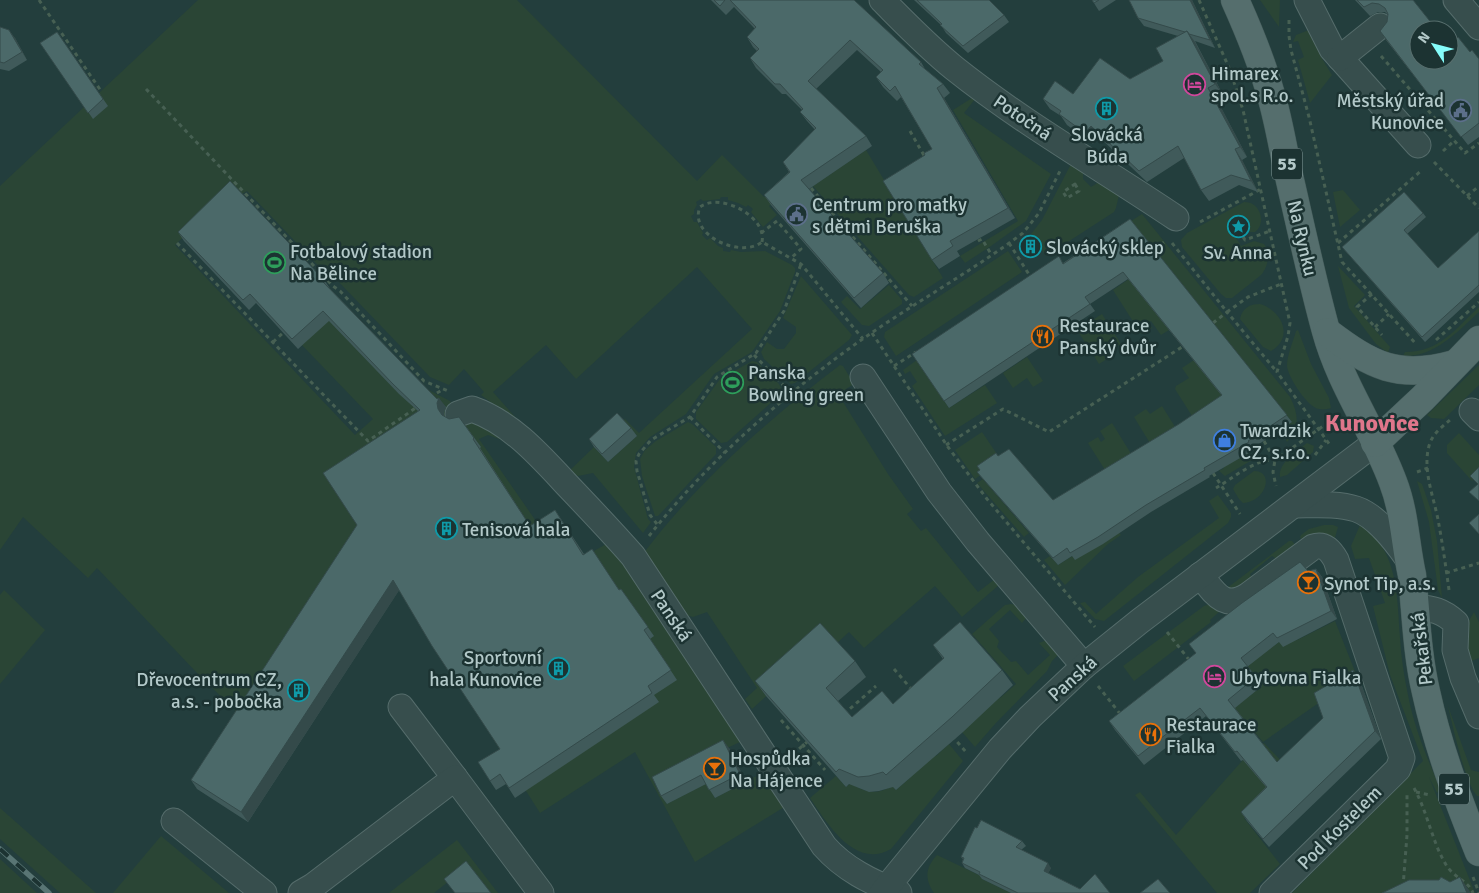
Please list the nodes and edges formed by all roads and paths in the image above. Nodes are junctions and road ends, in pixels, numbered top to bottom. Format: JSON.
{"nodes":[{"id":1,"x":40,"y":0,"type":"edge"},
{"id":2,"x":882,"y":0,"type":"edge"},
{"id":3,"x":1199,"y":0,"type":"edge"},
{"id":4,"x":1235,"y":0,"type":"edge"},
{"id":5,"x":1436,"y":0,"type":"edge"},
{"id":6,"x":1459,"y":3,"type":"edge"},
{"id":7,"x":1299,"y":6,"type":"edge"},
{"id":8,"x":1479,"y":27,"type":"edge"},
{"id":9,"x":1372,"y":32,"type":"joint"},
{"id":10,"x":1340,"y":58,"type":"junction"},
{"id":11,"x":146,"y":89,"type":"dead end"},
{"id":12,"x":101,"y":91,"type":"dead end"},
{"id":13,"x":910,"y":131,"type":"dead end"},
{"id":14,"x":1455,"y":140,"type":"junction"},
{"id":15,"x":1479,"y":143,"type":"edge"},
{"id":16,"x":1073,"y":150,"type":"junction"},
{"id":17,"x":1425,"y":153,"type":"junction"},
{"id":18,"x":927,"y":161,"type":"edge"},
{"id":19,"x":1479,"y":186,"type":"edge"},
{"id":20,"x":811,"y":188,"type":"edge"},
{"id":21,"x":1261,"y":189,"type":"junction"},
{"id":22,"x":1063,"y":192,"type":"joint"},
{"id":23,"x":1467,"y":196,"type":"junction"},
{"id":24,"x":1479,"y":208,"type":"edge"},
{"id":25,"x":1184,"y":222,"type":"joint"},
{"id":26,"x":1239,"y":230,"type":"dead end"},
{"id":27,"x":1270,"y":231,"type":"junction"},
{"id":28,"x":761,"y":233,"type":"junction"},
{"id":29,"x":971,"y":234,"type":"edge"},
{"id":30,"x":762,"y":242,"type":"junction"},
{"id":31,"x":177,"y":243,"type":"edge"},
{"id":32,"x":1009,"y":243,"type":"junction"},
{"id":33,"x":1338,"y":244,"type":"junction"},
{"id":34,"x":1154,"y":249,"type":"edge"},
{"id":35,"x":991,"y":254,"type":"junction"},
{"id":36,"x":790,"y":258,"type":"junction"},
{"id":37,"x":801,"y":264,"type":"junction"},
{"id":38,"x":1030,"y":276,"type":"edge"},
{"id":39,"x":1281,"y":284,"type":"junction"},
{"id":40,"x":333,"y":286,"type":"junction"},
{"id":41,"x":328,"y":289,"type":"edge"},
{"id":42,"x":1372,"y":294,"type":"junction"},
{"id":43,"x":1479,"y":302,"type":"edge"},
{"id":44,"x":912,"y":306,"type":"junction"},
{"id":45,"x":1227,"y":312,"type":"junction"},
{"id":46,"x":1389,"y":314,"type":"junction"},
{"id":47,"x":1213,"y":323,"type":"edge"},
{"id":48,"x":292,"y":324,"type":"edge"},
{"id":49,"x":1375,"y":327,"type":"junction"},
{"id":50,"x":1327,"y":332,"type":"junction"},
{"id":51,"x":872,"y":333,"type":"junction"},
{"id":52,"x":863,"y":339,"type":"junction"},
{"id":53,"x":1386,"y":339,"type":"dead end"},
{"id":54,"x":1479,"y":340,"type":"edge"},
{"id":55,"x":273,"y":342,"type":"junction"},
{"id":56,"x":1432,"y":344,"type":"dead end"},
{"id":57,"x":1182,"y":347,"type":"edge"},
{"id":58,"x":922,"y":348,"type":"edge"},
{"id":59,"x":1413,"y":348,"type":"dead end"},
{"id":60,"x":754,"y":355,"type":"junction"},
{"id":61,"x":1455,"y":364,"type":"junction"},
{"id":62,"x":894,"y":366,"type":"junction"},
{"id":63,"x":1277,"y":372,"type":"junction"},
{"id":64,"x":863,"y":377,"type":"dead end"},
{"id":65,"x":442,"y":389,"type":"junction"},
{"id":66,"x":792,"y":394,"type":"junction"},
{"id":67,"x":427,"y":400,"type":"edge"},
{"id":68,"x":420,"y":405,"type":"edge"},
{"id":69,"x":465,"y":412,"type":"joint"},
{"id":70,"x":1468,"y":415,"type":"edge"},
{"id":71,"x":690,"y":417,"type":"junction"},
{"id":72,"x":1333,"y":419,"type":"dead end"},
{"id":73,"x":1318,"y":428,"type":"junction"},
{"id":74,"x":1264,"y":441,"type":"edge"},
{"id":75,"x":1375,"y":443,"type":"junction"},
{"id":76,"x":946,"y":445,"type":"junction"},
{"id":77,"x":1330,"y":445,"type":"dead end"},
{"id":78,"x":726,"y":453,"type":"junction"},
{"id":79,"x":1276,"y":460,"type":"junction"},
{"id":80,"x":1428,"y":468,"type":"junction"},
{"id":81,"x":1214,"y":473,"type":"edge"},
{"id":82,"x":1413,"y":474,"type":"dead end"},
{"id":83,"x":1222,"y":485,"type":"junction"},
{"id":84,"x":1216,"y":488,"type":"dead end"},
{"id":85,"x":1285,"y":497,"type":"junction"},
{"id":86,"x":1242,"y":517,"type":"dead end"},
{"id":87,"x":658,"y":524,"type":"junction"},
{"id":88,"x":629,"y":551,"type":"junction"},
{"id":89,"x":1408,"y":560,"type":"junction"},
{"id":90,"x":1479,"y":563,"type":"edge"},
{"id":91,"x":1446,"y":573,"type":"junction"},
{"id":92,"x":1200,"y":575,"type":"junction"},
{"id":93,"x":1415,"y":607,"type":"junction"},
{"id":94,"x":1446,"y":614,"type":"junction"},
{"id":95,"x":1165,"y":629,"type":"dead end"},
{"id":96,"x":1098,"y":631,"type":"dead end"},
{"id":97,"x":1192,"y":664,"type":"edge"},
{"id":98,"x":1084,"y":666,"type":"junction"},
{"id":99,"x":894,"y":669,"type":"dead end"},
{"id":100,"x":876,"y":686,"type":"dead end"},
{"id":101,"x":1102,"y":691,"type":"dead end"},
{"id":102,"x":918,"y":696,"type":"edge"},
{"id":103,"x":401,"y":707,"type":"dead end"},
{"id":104,"x":1127,"y":708,"type":"edge"},
{"id":105,"x":844,"y":714,"type":"edge"},
{"id":106,"x":1120,"y":714,"type":"junction"},
{"id":107,"x":1479,"y":716,"type":"edge"},
{"id":108,"x":781,"y":720,"type":"edge"},
{"id":109,"x":1126,"y":721,"type":"edge"},
{"id":110,"x":950,"y":733,"type":"edge"},
{"id":111,"x":805,"y":743,"type":"junction"},
{"id":112,"x":967,"y":753,"type":"dead end"},
{"id":113,"x":792,"y":754,"type":"dead end"},
{"id":114,"x":825,"y":770,"type":"edge"},
{"id":115,"x":454,"y":778,"type":"junction"},
{"id":116,"x":1411,"y":783,"type":"dead end"},
{"id":117,"x":1407,"y":787,"type":"dead end"},
{"id":118,"x":1471,"y":811,"type":"edge"},
{"id":119,"x":174,"y":821,"type":"dead end"},
{"id":120,"x":1479,"y":852,"type":"edge"},
{"id":121,"x":1471,"y":886,"type":"junction"},
{"id":122,"x":1462,"y":887,"type":"edge"},
{"id":123,"x":889,"y":891,"type":"edge"},
{"id":124,"x":264,"y":893,"type":"edge"},
{"id":125,"x":301,"y":893,"type":"edge"},
{"id":126,"x":542,"y":893,"type":"edge"},
{"id":127,"x":1272,"y":893,"type":"edge"},
{"id":128,"x":1403,"y":893,"type":"edge"},
{"id":129,"x":1473,"y":893,"type":"edge"}],
"edges":[{"from":1,"to":12,"type":"path"},
{"from":2,"to":16,"type":"street","name":"Potočná"},
{"from":3,"to":21,"type":"path"},
{"from":4,"to":50,"type":"main road","name":"Na Rynku","number":"55"},
{"from":5,"to":6,"type":"street"},
{"from":6,"to":8,"type":"street"},
{"from":7,"to":10,"type":"street"},
{"from":7,"to":33,"type":"path"},
{"from":9,"to":10,"type":"street"},
{"from":9,"to":14,"type":"path"},
{"from":10,"to":17,"type":"street"},
{"from":11,"to":40,"type":"path"},
{"from":13,"to":18,"type":"path"},
{"from":14,"to":15,"type":"path"},
{"from":14,"to":17,"type":"path"},
{"from":16,"to":25,"type":"street","name":"Potočná"},
{"from":16,"to":32,"type":"path"},
{"from":17,"to":23,"type":"path"},
{"from":17,"to":33,"type":"path"},
{"from":19,"to":23,"type":"path"},
{"from":20,"to":44,"type":"path"},
{"from":21,"to":25,"type":"path"},
{"from":21,"to":27,"type":"path"},
{"from":22,"to":22,"type":"path"},
{"from":23,"to":24,"type":"path"},
{"from":26,"to":27,"type":"path"},
{"from":27,"to":39,"type":"path"},
{"from":28,"to":30,"type":"path"},
{"from":28,"to":30,"type":"path"},
{"from":28,"to":36,"type":"path"},
{"from":29,"to":35,"type":"path"},
{"from":30,"to":36,"type":"path"},
{"from":31,"to":55,"type":"path"},
{"from":32,"to":35,"type":"path"},
{"from":32,"to":38,"type":"path"},
{"from":33,"to":42,"type":"path"},
{"from":34,"to":45,"type":"path"},
{"from":35,"to":44,"type":"path"},
{"from":36,"to":37,"type":"path"},
{"from":37,"to":52,"type":"path"},
{"from":37,"to":60,"type":"path"},
{"from":39,"to":45,"type":"path"},
{"from":39,"to":63,"type":"path"},
{"from":40,"to":41,"type":"path"},
{"from":40,"to":65,"type":"path"},
{"from":42,"to":46,"type":"path"},
{"from":42,"to":49,"type":"path"},
{"from":43,"to":56,"type":"path"},
{"from":44,"to":51,"type":"path"},
{"from":45,"to":47,"type":"path"},
{"from":45,"to":63,"type":"path"},
{"from":46,"to":49,"type":"path"},
{"from":46,"to":59,"type":"path"},
{"from":48,"to":55,"type":"path"},
{"from":49,"to":53,"type":"path"},
{"from":50,"to":61,"type":"main road"},
{"from":50,"to":75,"type":"main road","name":"Na Rynku","number":"55"},
{"from":51,"to":52,"type":"path"},
{"from":51,"to":62,"type":"path"},
{"from":52,"to":66,"type":"path"},
{"from":54,"to":61,"type":"main road"},
{"from":55,"to":68,"type":"path"},
{"from":57,"to":76,"type":"path"},
{"from":58,"to":62,"type":"path"},
{"from":60,"to":66,"type":"path"},
{"from":60,"to":71,"type":"path"},
{"from":61,"to":75,"type":"main road"},
{"from":62,"to":76,"type":"path"},
{"from":63,"to":73,"type":"path"},
{"from":64,"to":98,"type":"street"},
{"from":65,"to":67,"type":"path"},
{"from":65,"to":69,"type":"path"},
{"from":66,"to":78,"type":"path"},
{"from":69,"to":88,"type":"street","name":"Panská"},
{"from":70,"to":80,"type":"path"},
{"from":71,"to":78,"type":"path"},
{"from":71,"to":87,"type":"path"},
{"from":72,"to":73,"type":"path"},
{"from":73,"to":77,"type":"path"},
{"from":73,"to":79,"type":"path"},
{"from":74,"to":79,"type":"path"},
{"from":75,"to":85,"type":"street","name":"Panská"},
{"from":75,"to":89,"type":"main road","name":"Pekařská","number":"55"},
{"from":76,"to":96,"type":"path"},
{"from":78,"to":87,"type":"path"},
{"from":79,"to":83,"type":"path"},
{"from":79,"to":85,"type":"path"},
{"from":80,"to":82,"type":"path"},
{"from":80,"to":91,"type":"path"},
{"from":81,"to":83,"type":"path"},
{"from":83,"to":84,"type":"path"},
{"from":83,"to":86,"type":"path"},
{"from":85,"to":89,"type":"street"},
{"from":85,"to":92,"type":"street","name":"Panská"},
{"from":87,"to":88,"type":"path"},
{"from":88,"to":123,"type":"street","name":"Panská"},
{"from":89,"to":93,"type":"main road","name":"Pekařská","number":"55"},
{"from":90,"to":91,"type":"path"},
{"from":91,"to":94,"type":"path"},
{"from":92,"to":98,"type":"street","name":"Panská"},
{"from":92,"to":127,"type":"street","name":"Pod Kostelem"},
{"from":93,"to":94,"type":"street"},
{"from":93,"to":118,"type":"main road","name":"Pekařská","number":"55"},
{"from":94,"to":107,"type":"street"},
{"from":95,"to":97,"type":"path"},
{"from":98,"to":123,"type":"street","name":"Panská"},
{"from":99,"to":102,"type":"path"},
{"from":100,"to":105,"type":"path"},
{"from":101,"to":106,"type":"path"},
{"from":103,"to":115,"type":"street"},
{"from":104,"to":106,"type":"path"},
{"from":106,"to":109,"type":"path"},
{"from":108,"to":111,"type":"path"},
{"from":110,"to":112,"type":"path"},
{"from":111,"to":113,"type":"path"},
{"from":111,"to":114,"type":"path"},
{"from":115,"to":125,"type":"street"},
{"from":115,"to":126,"type":"street"},
{"from":116,"to":121,"type":"path"},
{"from":117,"to":128,"type":"path"},
{"from":118,"to":120,"type":"main road","name":"Pekařská","number":"55"},
{"from":119,"to":124,"type":"street"},
{"from":121,"to":122,"type":"path"},
{"from":121,"to":129,"type":"path"}]}
